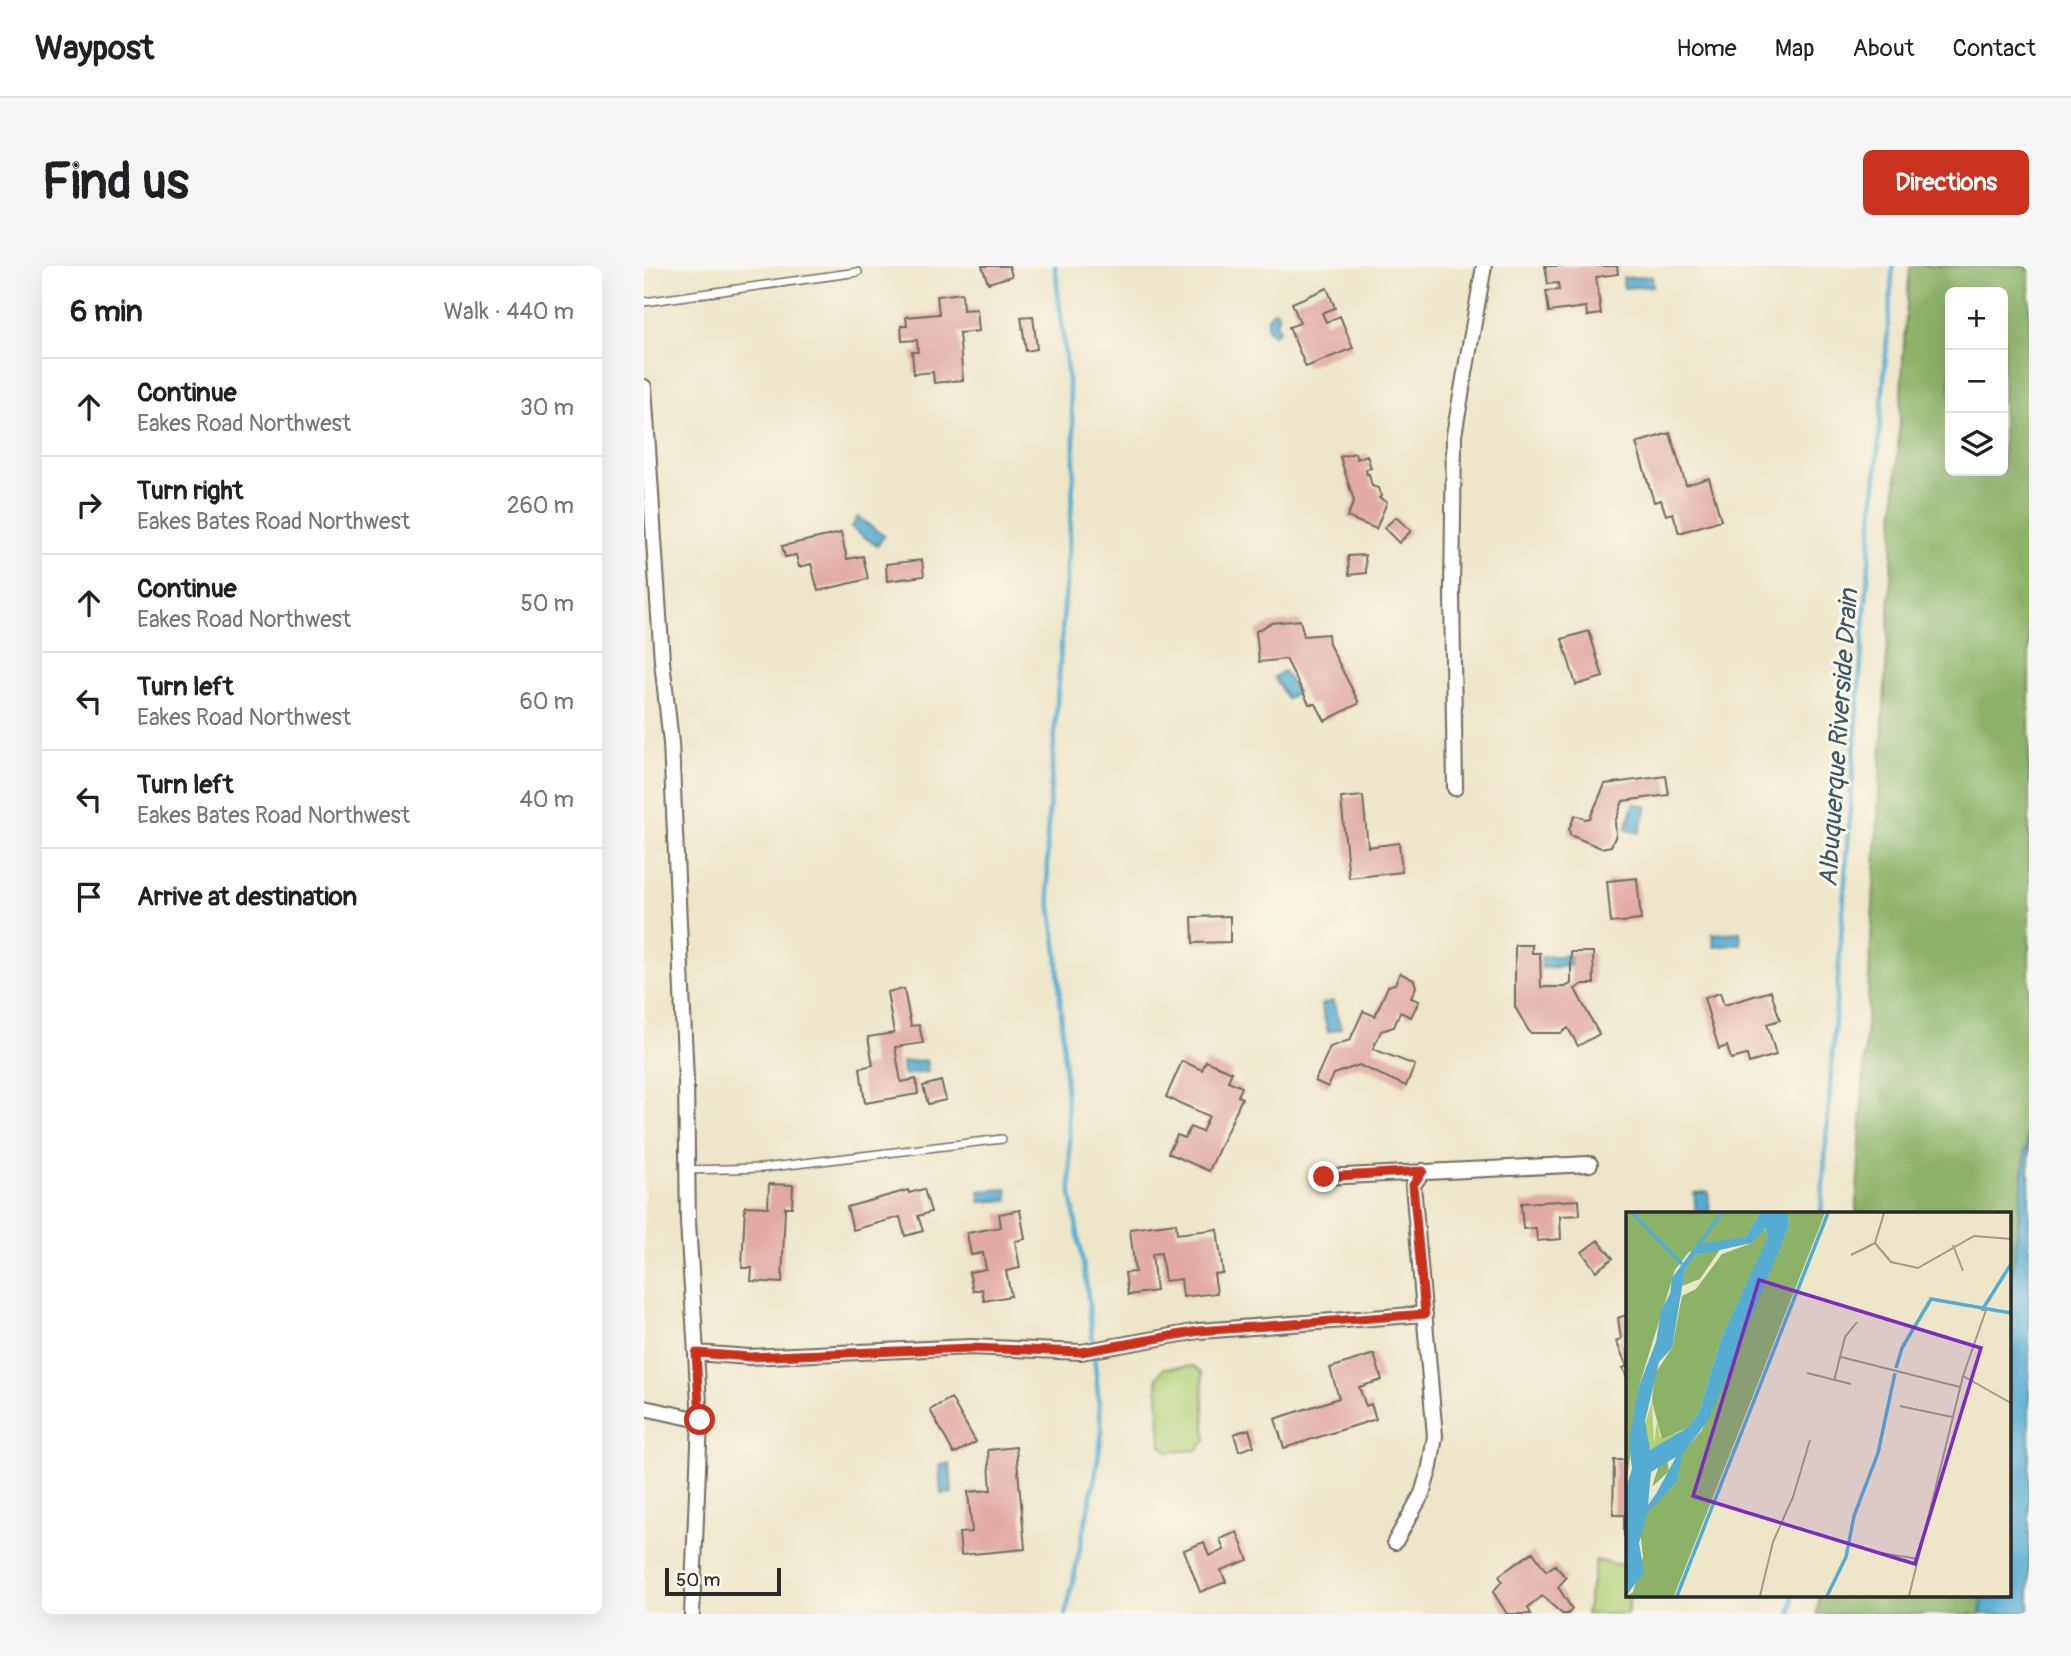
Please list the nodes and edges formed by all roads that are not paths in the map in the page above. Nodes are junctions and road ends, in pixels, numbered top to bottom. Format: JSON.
{"nodes":[{"id":1,"x":1483,"y":266,"type":"edge"},
{"id":2,"x":858,"y":272,"type":"dead end"},
{"id":3,"x":644,"y":302,"type":"edge"},
{"id":4,"x":644,"y":387,"type":"edge"},
{"id":5,"x":1455,"y":788,"type":"dead end"},
{"id":6,"x":1002,"y":1139,"type":"dead end"},
{"id":7,"x":1590,"y":1164,"type":"dead end"},
{"id":8,"x":687,"y":1170,"type":"junction"},
{"id":9,"x":1423,"y":1171,"type":"junction"},
{"id":10,"x":1324,"y":1177,"type":"dead end"},
{"id":11,"x":1425,"y":1314,"type":"junction"},
{"id":12,"x":696,"y":1353,"type":"junction"},
{"id":13,"x":644,"y":1408,"type":"edge"},
{"id":14,"x":700,"y":1420,"type":"junction"},
{"id":15,"x":1395,"y":1542,"type":"dead end"},
{"id":16,"x":692,"y":1614,"type":"edge"}],
"edges":[{"from":1,"to":5,"type":"street"},
{"from":2,"to":3,"type":"lane"},
{"from":4,"to":8,"type":"street"},
{"from":6,"to":8,"type":"lane"},
{"from":7,"to":9,"type":"street"},
{"from":8,"to":12,"type":"street"},
{"from":9,"to":10,"type":"street"},
{"from":9,"to":11,"type":"street"},
{"from":11,"to":12,"type":"street"},
{"from":11,"to":15,"type":"street"},
{"from":12,"to":14,"type":"street"},
{"from":13,"to":14,"type":"street"},
{"from":14,"to":16,"type":"street"}]}
